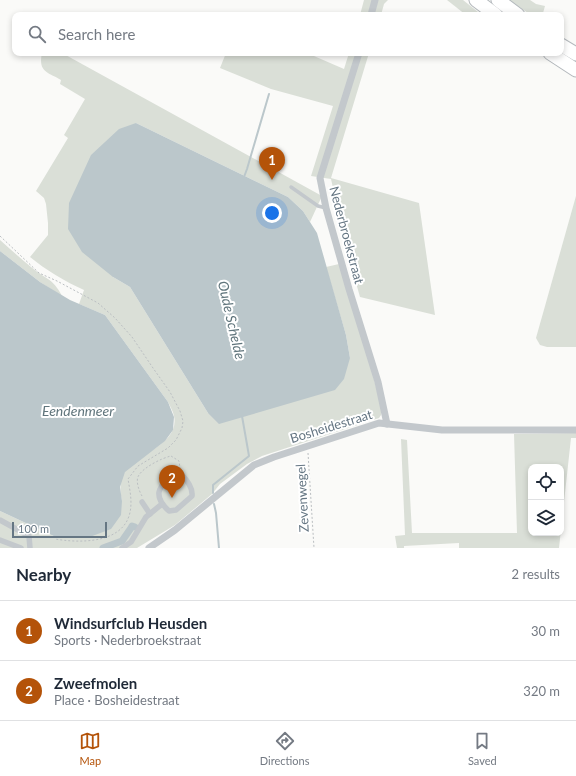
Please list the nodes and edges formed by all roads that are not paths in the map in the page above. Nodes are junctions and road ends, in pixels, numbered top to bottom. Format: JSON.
{"nodes":[{"id":1,"x":375,"y":0,"type":"edge"},
{"id":2,"x":476,"y":0,"type":"edge"},
{"id":3,"x":498,"y":0,"type":"edge"},
{"id":4,"x":372,"y":12,"type":"edge"},
{"id":5,"x":492,"y":12,"type":"edge"},
{"id":6,"x":514,"y":12,"type":"edge"},
{"id":7,"x":564,"y":47,"type":"edge"},
{"id":8,"x":576,"y":54,"type":"edge"},
{"id":9,"x":358,"y":56,"type":"edge"},
{"id":10,"x":555,"y":56,"type":"edge"},
{"id":11,"x":576,"y":70,"type":"edge"},
{"id":12,"x":291,"y":187,"type":"dead end"},
{"id":13,"x":326,"y":208,"type":"junction"},
{"id":14,"x":387,"y":424,"type":"junction"},
{"id":15,"x":576,"y":430,"type":"edge"},
{"id":16,"x":143,"y":501,"type":"road end"},
{"id":17,"x":162,"y":504,"type":"junction"},
{"id":18,"x":150,"y":514,"type":"junction"},
{"id":19,"x":0,"y":520,"type":"edge"},
{"id":20,"x":0,"y":540,"type":"edge"},
{"id":21,"x":21,"y":548,"type":"edge"},
{"id":22,"x":30,"y":548,"type":"edge"},
{"id":23,"x":122,"y":548,"type":"edge"},
{"id":24,"x":149,"y":548,"type":"edge"}],
"edges":[{"from":1,"to":4,"type":"street"},
{"from":2,"to":5,"type":"highway"},
{"from":3,"to":6,"type":"highway"},
{"from":7,"to":8,"type":"highway"},
{"from":9,"to":13,"type":"street","name":"Nederbroekstraat"},
{"from":10,"to":11,"type":"highway"},
{"from":12,"to":13,"type":"lane"},
{"from":13,"to":14,"type":"street","name":"Nederbroekstraat"},
{"from":14,"to":15,"type":"street","name":"Bosheidestraat"},
{"from":14,"to":24,"type":"street","name":"Bosheidestraat"},
{"from":16,"to":18,"type":"street"},
{"from":17,"to":17,"type":"street"},
{"from":17,"to":18,"type":"street"},
{"from":18,"to":23,"type":"street"},
{"from":19,"to":22,"type":"street"},
{"from":20,"to":21,"type":"street"}]}
